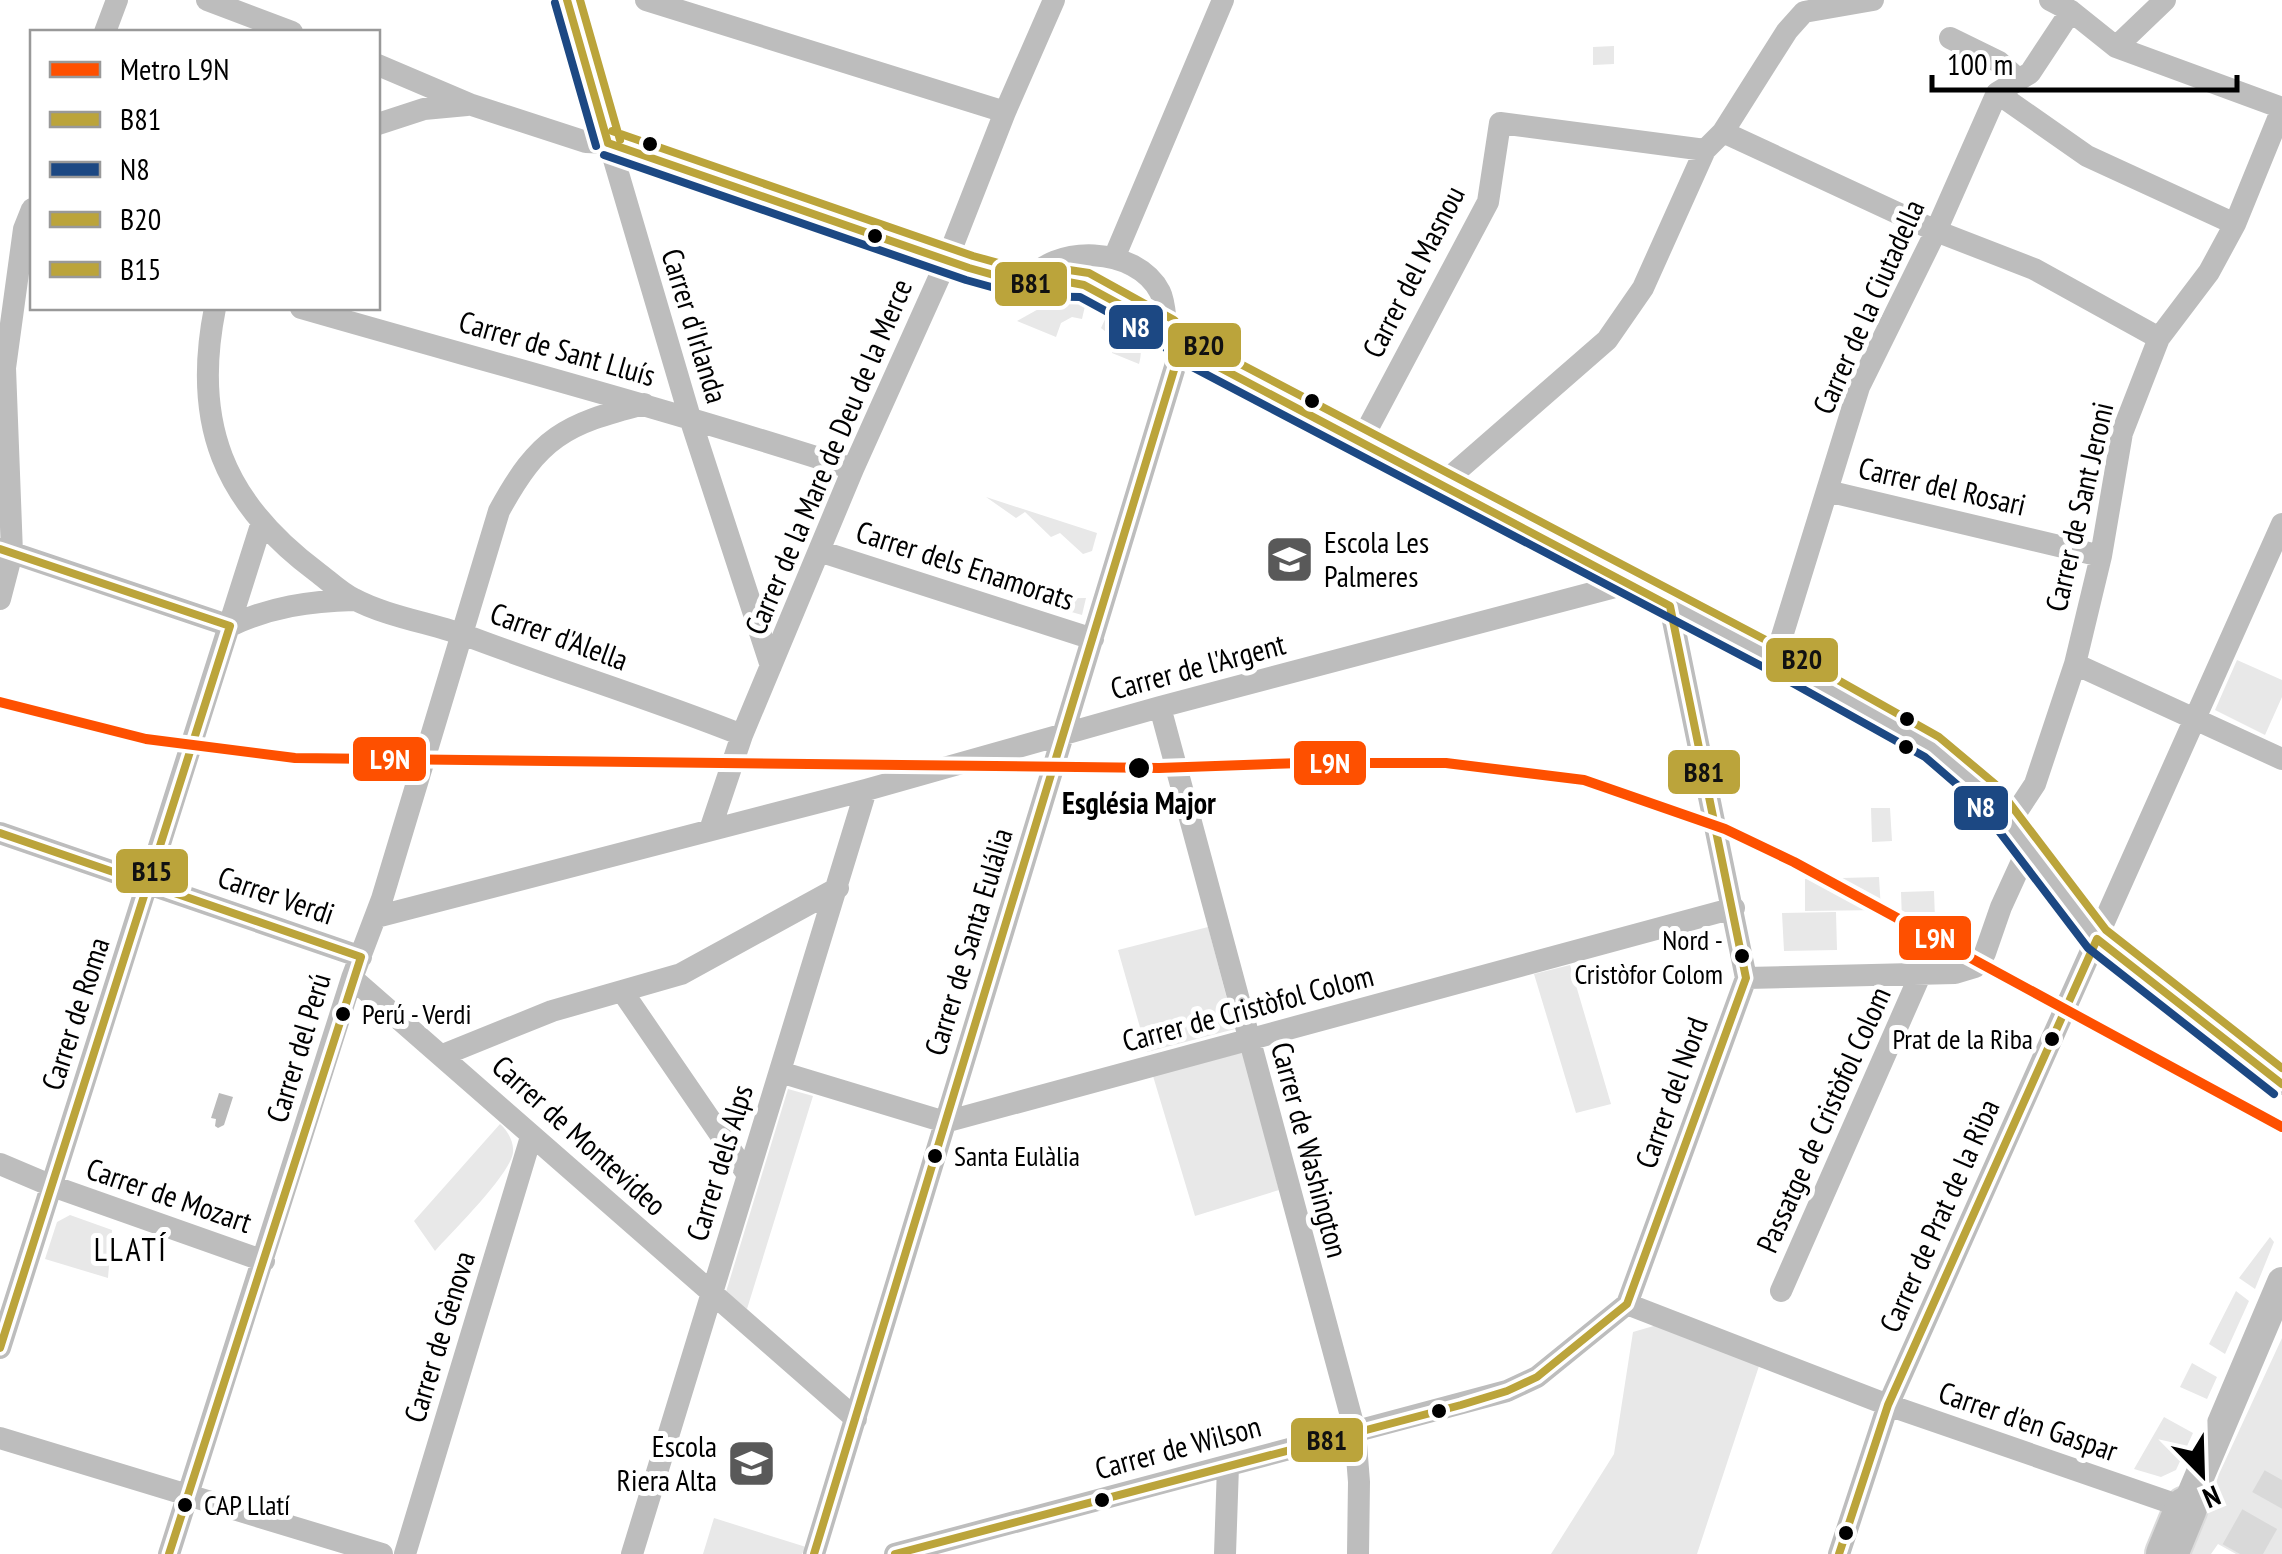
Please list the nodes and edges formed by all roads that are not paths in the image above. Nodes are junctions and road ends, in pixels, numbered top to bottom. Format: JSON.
{"nodes":[{"id":1,"x":117,"y":0,"type":"edge"},
{"id":2,"x":207,"y":0,"type":"edge"},
{"id":3,"x":567,"y":0,"type":"edge"},
{"id":4,"x":646,"y":0,"type":"edge"},
{"id":5,"x":1054,"y":0,"type":"edge"},
{"id":6,"x":1223,"y":0,"type":"edge"},
{"id":7,"x":1873,"y":0,"type":"edge"},
{"id":8,"x":2050,"y":0,"type":"edge"},
{"id":9,"x":2165,"y":0,"type":"edge"},
{"id":10,"x":2071,"y":11,"type":"junction"},
{"id":11,"x":105,"y":30,"type":"edge"},
{"id":12,"x":287,"y":30,"type":"edge"},
{"id":13,"x":1950,"y":38,"type":"dead end"},
{"id":14,"x":2116,"y":47,"type":"junction"},
{"id":15,"x":380,"y":67,"type":"edge"},
{"id":16,"x":2020,"y":80,"type":"junction"},
{"id":17,"x":1997,"y":93,"type":"junction"},
{"id":18,"x":472,"y":105,"type":"junction"},
{"id":19,"x":2282,"y":108,"type":"edge"},
{"id":20,"x":1005,"y":112,"type":"junction"},
{"id":21,"x":380,"y":123,"type":"edge"},
{"id":22,"x":1722,"y":132,"type":"junction"},
{"id":23,"x":608,"y":144,"type":"junction"},
{"id":24,"x":1704,"y":150,"type":"junction"},
{"id":25,"x":0,"y":221,"type":"edge"},
{"id":26,"x":30,"y":223,"type":"edge"},
{"id":27,"x":2235,"y":224,"type":"junction"},
{"id":28,"x":1936,"y":231,"type":"junction"},
{"id":29,"x":1089,"y":255,"type":"junction"},
{"id":30,"x":1114,"y":258,"type":"junction"},
{"id":31,"x":947,"y":260,"type":"junction"},
{"id":32,"x":1142,"y":273,"type":"junction"},
{"id":33,"x":1026,"y":284,"type":"junction"},
{"id":34,"x":1091,"y":288,"type":"junction"},
{"id":35,"x":215,"y":310,"type":"edge"},
{"id":36,"x":309,"y":310,"type":"edge"},
{"id":37,"x":2158,"y":338,"type":"junction"},
{"id":38,"x":1174,"y":339,"type":"junction"},
{"id":39,"x":644,"y":404,"type":"junction"},
{"id":40,"x":690,"y":420,"type":"junction"},
{"id":41,"x":1361,"y":441,"type":"junction"},
{"id":42,"x":853,"y":469,"type":"junction"},
{"id":43,"x":1443,"y":483,"type":"junction"},
{"id":44,"x":1827,"y":491,"type":"junction"},
{"id":45,"x":2282,"y":524,"type":"edge"},
{"id":46,"x":261,"y":526,"type":"junction"},
{"id":47,"x":6,"y":551,"type":"edge"},
{"id":48,"x":819,"y":551,"type":"junction"},
{"id":49,"x":2101,"y":556,"type":"junction"},
{"id":50,"x":1630,"y":583,"type":"junction"},
{"id":51,"x":0,"y":599,"type":"edge"},
{"id":52,"x":354,"y":600,"type":"junction"},
{"id":53,"x":1670,"y":606,"type":"junction"},
{"id":54,"x":230,"y":626,"type":"junction"},
{"id":55,"x":461,"y":634,"type":"junction"},
{"id":56,"x":1094,"y":638,"type":"junction"},
{"id":57,"x":1775,"y":659,"type":"junction"},
{"id":58,"x":2075,"y":664,"type":"junction"},
{"id":59,"x":771,"y":666,"type":"junction"},
{"id":60,"x":1160,"y":707,"type":"junction"},
{"id":61,"x":2192,"y":720,"type":"junction"},
{"id":62,"x":742,"y":735,"type":"junction"},
{"id":63,"x":1064,"y":736,"type":"junction"},
{"id":64,"x":2282,"y":759,"type":"edge"},
{"id":65,"x":866,"y":790,"type":"junction"},
{"id":66,"x":2010,"y":822,"type":"junction"},
{"id":67,"x":710,"y":830,"type":"junction"},
{"id":68,"x":0,"y":834,"type":"edge"},
{"id":69,"x":2028,"y":848,"type":"junction"},
{"id":70,"x":150,"y":884,"type":"junction"},
{"id":71,"x":838,"y":888,"type":"junction"},
{"id":72,"x":1734,"y":908,"type":"junction"},
{"id":73,"x":376,"y":917,"type":"junction"},
{"id":74,"x":2098,"y":939,"type":"junction"},
{"id":75,"x":356,"y":968,"type":"junction"},
{"id":76,"x":1921,"y":973,"type":"junction"},
{"id":77,"x":1746,"y":978,"type":"junction"},
{"id":78,"x":622,"y":991,"type":"junction"},
{"id":79,"x":1248,"y":1040,"type":"junction"},
{"id":80,"x":443,"y":1056,"type":"junction"},
{"id":81,"x":780,"y":1072,"type":"junction"},
{"id":82,"x":2282,"y":1084,"type":"edge"},
{"id":83,"x":945,"y":1122,"type":"junction"},
{"id":84,"x":531,"y":1137,"type":"junction"},
{"id":85,"x":0,"y":1164,"type":"edge"},
{"id":86,"x":748,"y":1174,"type":"junction"},
{"id":87,"x":52,"y":1186,"type":"junction"},
{"id":88,"x":264,"y":1261,"type":"junction"},
{"id":89,"x":2282,"y":1282,"type":"edge"},
{"id":90,"x":1781,"y":1291,"type":"dead end"},
{"id":91,"x":711,"y":1293,"type":"junction"},
{"id":92,"x":1628,"y":1304,"type":"junction"},
{"id":93,"x":0,"y":1348,"type":"edge"},
{"id":94,"x":1888,"y":1406,"type":"junction"},
{"id":95,"x":856,"y":1419,"type":"junction"},
{"id":96,"x":1355,"y":1430,"type":"junction"},
{"id":97,"x":0,"y":1438,"type":"edge"},
{"id":98,"x":1228,"y":1466,"type":"junction"},
{"id":99,"x":187,"y":1495,"type":"junction"},
{"id":100,"x":2186,"y":1508,"type":"junction"},
{"id":101,"x":168,"y":1554,"type":"edge"},
{"id":102,"x":382,"y":1554,"type":"edge"},
{"id":103,"x":405,"y":1554,"type":"edge"},
{"id":104,"x":632,"y":1554,"type":"edge"},
{"id":105,"x":814,"y":1554,"type":"edge"},
{"id":106,"x":895,"y":1554,"type":"edge"},
{"id":107,"x":1225,"y":1554,"type":"edge"},
{"id":108,"x":1358,"y":1554,"type":"edge"},
{"id":109,"x":1839,"y":1554,"type":"edge"},
{"id":110,"x":2167,"y":1554,"type":"edge"}],
"edges":[{"from":1,"to":11,"type":"street"},
{"from":2,"to":12,"type":"street"},
{"from":3,"to":23,"type":"street","name":"Carrer d'Irlanda"},
{"from":4,"to":20,"type":"street"},
{"from":5,"to":20,"type":"street","name":"Carrer de la Mare de Deu de la Merce"},
{"from":6,"to":30,"type":"street"},
{"from":7,"to":22,"type":"street"},
{"from":8,"to":10,"type":"street"},
{"from":9,"to":14,"type":"street"},
{"from":10,"to":14,"type":"street"},
{"from":10,"to":16,"type":"street"},
{"from":13,"to":16,"type":"street"},
{"from":14,"to":19,"type":"street"},
{"from":15,"to":18,"type":"street"},
{"from":16,"to":17,"type":"street"},
{"from":17,"to":27,"type":"street"},
{"from":17,"to":28,"type":"street","name":"Carrer de la Ciutadella"},
{"from":18,"to":21,"type":"street"},
{"from":18,"to":23,"type":"street"},
{"from":19,"to":27,"type":"street","name":"Carrer de Sant Jeroni"},
{"from":20,"to":31,"type":"street","name":"Carrer de la Mare de Deu de la Merce"},
{"from":22,"to":24,"type":"street"},
{"from":22,"to":28,"type":"street"},
{"from":23,"to":31,"type":"street"},
{"from":23,"to":40,"type":"street","name":"Carrer d'Irlanda"},
{"from":24,"to":41,"type":"street","name":"Carrer del Masnou"},
{"from":24,"to":43,"type":"street"},
{"from":25,"to":26,"type":"street"},
{"from":26,"to":47,"type":"street"},
{"from":27,"to":37,"type":"street","name":"Carrer de Sant Jeroni"},
{"from":28,"to":37,"type":"street"},
{"from":28,"to":44,"type":"street","name":"Carrer de la Ciutadella"},
{"from":29,"to":30,"type":"street"},
{"from":29,"to":33,"type":"street"},
{"from":29,"to":34,"type":"street"},
{"from":30,"to":32,"type":"street"},
{"from":31,"to":33,"type":"street"},
{"from":31,"to":42,"type":"street","name":"Carrer de la Mare de Deu de la Merce"},
{"from":32,"to":34,"type":"street"},
{"from":32,"to":38,"type":"street"},
{"from":33,"to":34,"type":"street"},
{"from":34,"to":38,"type":"street"},
{"from":35,"to":46,"type":"street","name":"Carrer d'Alella"},
{"from":36,"to":39,"type":"street","name":"Carrer de Sant Lluís"},
{"from":37,"to":49,"type":"street","name":"Carrer de Sant Jeroni"},
{"from":38,"to":41,"type":"street"},
{"from":38,"to":56,"type":"street","name":"Carrer de Santa Eulália"},
{"from":39,"to":40,"type":"street","name":"Carrer de Sant Lluís"},
{"from":39,"to":55,"type":"street","name":"Carrer del Perú"},
{"from":40,"to":42,"type":"street","name":"Carrer de Sant Lluís"},
{"from":40,"to":59,"type":"street","name":"Carrer d'Irlanda"},
{"from":41,"to":43,"type":"street"},
{"from":42,"to":48,"type":"street","name":"Carrer de la Mare de Deu de la Merce"},
{"from":43,"to":50,"type":"street"},
{"from":44,"to":49,"type":"street","name":"Carrer del Rosari"},
{"from":44,"to":57,"type":"street","name":"Carrer de la Ciutadella"},
{"from":45,"to":61,"type":"street","name":"Carrer de Prat de la Riba"},
{"from":46,"to":52,"type":"street","name":"Carrer d'Alella"},
{"from":46,"to":54,"type":"street","name":"Carrer de Roma"},
{"from":47,"to":51,"type":"street"},
{"from":47,"to":54,"type":"street"},
{"from":48,"to":56,"type":"street","name":"Carrer dels Enamorats"},
{"from":48,"to":59,"type":"street","name":"Carrer de la Mare de Deu de la Merce"},
{"from":49,"to":58,"type":"street","name":"Carrer de Sant Jeroni"},
{"from":50,"to":53,"type":"street"},
{"from":50,"to":60,"type":"street","name":"Carrer de l'Argent"},
{"from":52,"to":54,"type":"street","name":"Carrer d'Alella"},
{"from":52,"to":55,"type":"street","name":"Carrer d'Alella"},
{"from":53,"to":57,"type":"street"},
{"from":53,"to":72,"type":"street","name":"Carrer del Nord"},
{"from":54,"to":70,"type":"street","name":"Carrer de Roma"},
{"from":55,"to":62,"type":"street","name":"Carrer d'Alella"},
{"from":55,"to":73,"type":"street","name":"Carrer del Perú"},
{"from":56,"to":63,"type":"street","name":"Carrer de Santa Eulália"},
{"from":57,"to":66,"type":"street"},
{"from":58,"to":61,"type":"street"},
{"from":58,"to":66,"type":"street","name":"Carrer de Sant Jeroni"},
{"from":59,"to":62,"type":"street","name":"Carrer de la Mare de Deu de la Merce"},
{"from":60,"to":63,"type":"street","name":"Carrer de l'Argent"},
{"from":60,"to":79,"type":"street","name":"Carrer de Washington"},
{"from":61,"to":64,"type":"street"},
{"from":61,"to":74,"type":"street","name":"Carrer de Prat de la Riba"},
{"from":62,"to":67,"type":"street","name":"Carrer de la Mare de Deu de la Merce"},
{"from":63,"to":65,"type":"street","name":"Carrer de l'Argent"},
{"from":63,"to":83,"type":"street","name":"Carrer de Santa Eulália"},
{"from":65,"to":67,"type":"street","name":"Carrer de l'Argent"},
{"from":65,"to":71,"type":"street","name":"Carrer dels Alps"},
{"from":66,"to":69,"type":"street"},
{"from":67,"to":73,"type":"street","name":"Carrer de l'Argent"},
{"from":68,"to":70,"type":"street","name":"Carrer Verdi"},
{"from":69,"to":74,"type":"street"},
{"from":69,"to":76,"type":"street"},
{"from":70,"to":75,"type":"street","name":"Carrer Verdi"},
{"from":70,"to":87,"type":"street","name":"Carrer de Roma"},
{"from":71,"to":78,"type":"street"},
{"from":71,"to":81,"type":"street","name":"Carrer dels Alps"},
{"from":72,"to":77,"type":"street","name":"Carrer del Nord"},
{"from":72,"to":79,"type":"street","name":"Carrer de Cristòfol Colom"},
{"from":73,"to":75,"type":"street","name":"Carrer del Perú"},
{"from":74,"to":82,"type":"street"},
{"from":74,"to":94,"type":"street","name":"Carrer de Prat de la Riba"},
{"from":75,"to":80,"type":"street","name":"Carrer de Montevideo"},
{"from":75,"to":88,"type":"street","name":"Carrer del Perú"},
{"from":76,"to":77,"type":"street"},
{"from":76,"to":90,"type":"street","name":"Passatge de Cristòfol Colom"},
{"from":77,"to":92,"type":"street","name":"Carrer del Nord"},
{"from":78,"to":80,"type":"street"},
{"from":78,"to":86,"type":"street"},
{"from":79,"to":83,"type":"street","name":"Carrer de Cristòfol Colom"},
{"from":79,"to":96,"type":"street","name":"Carrer de Washington"},
{"from":80,"to":84,"type":"street","name":"Carrer de Montevideo"},
{"from":81,"to":83,"type":"street"},
{"from":81,"to":86,"type":"street","name":"Carrer dels Alps"},
{"from":83,"to":95,"type":"street","name":"Carrer de Santa Eulália"},
{"from":84,"to":91,"type":"street","name":"Carrer de Montevideo"},
{"from":84,"to":103,"type":"street","name":"Carrer de Gènova"},
{"from":85,"to":87,"type":"street","name":"Carrer de Mozart"},
{"from":86,"to":91,"type":"street","name":"Carrer dels Alps"},
{"from":87,"to":88,"type":"street","name":"Carrer de Mozart"},
{"from":87,"to":93,"type":"street","name":"Carrer de Roma"},
{"from":88,"to":99,"type":"street","name":"Carrer del Perú"},
{"from":89,"to":100,"type":"street"},
{"from":91,"to":95,"type":"street","name":"Carrer de Montevideo"},
{"from":91,"to":104,"type":"street","name":"Carrer dels Alps"},
{"from":92,"to":94,"type":"street","name":"Carrer d'en Gaspar"},
{"from":92,"to":96,"type":"street","name":"Carrer de Wilson"},
{"from":94,"to":100,"type":"street","name":"Carrer d'en Gaspar"},
{"from":94,"to":109,"type":"street","name":"Carrer de Prat de la Riba"},
{"from":95,"to":105,"type":"street","name":"Carrer de Santa Eulália"},
{"from":96,"to":98,"type":"street","name":"Carrer de Wilson"},
{"from":96,"to":108,"type":"street","name":"Carrer de Washington"},
{"from":97,"to":99,"type":"street"},
{"from":98,"to":106,"type":"street","name":"Carrer de Wilson"},
{"from":98,"to":107,"type":"street"},
{"from":99,"to":101,"type":"street","name":"Carrer del Perú"},
{"from":99,"to":102,"type":"street"},
{"from":100,"to":110,"type":"highway"}]}
